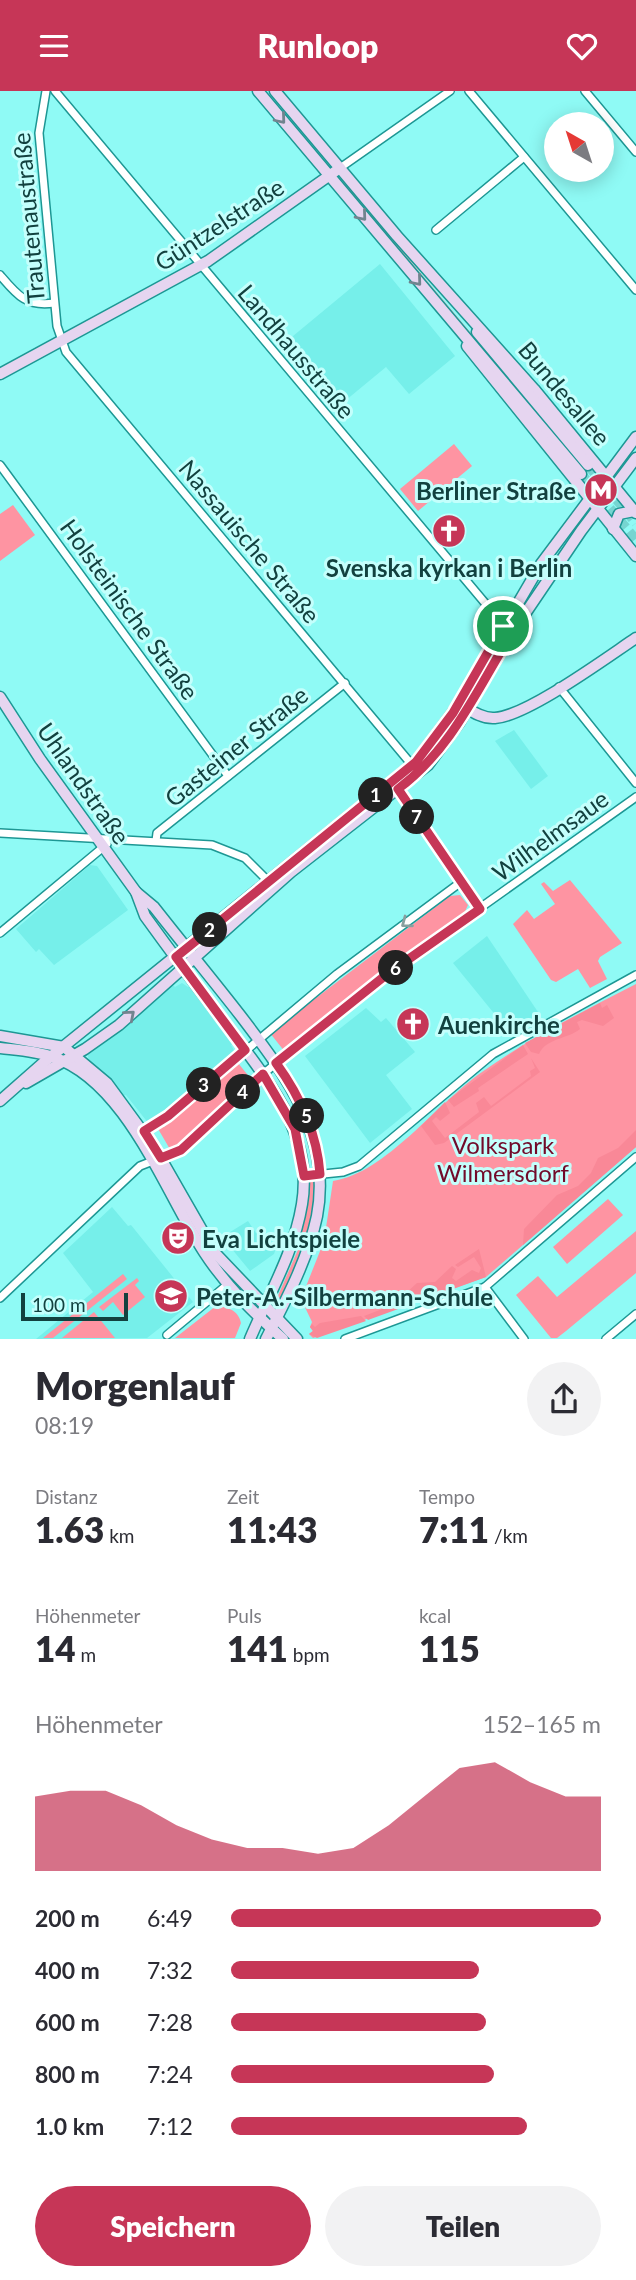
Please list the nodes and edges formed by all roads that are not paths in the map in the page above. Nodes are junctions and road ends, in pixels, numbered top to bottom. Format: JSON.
{"nodes":[{"id":1,"x":46,"y":91,"type":"edge"},
{"id":2,"x":55,"y":91,"type":"edge"},
{"id":3,"x":258,"y":91,"type":"edge"},
{"id":4,"x":275,"y":91,"type":"edge"},
{"id":5,"x":450,"y":91,"type":"edge"},
{"id":6,"x":469,"y":91,"type":"edge"},
{"id":7,"x":585,"y":91,"type":"edge"},
{"id":8,"x":314,"y":137,"type":"junction"},
{"id":9,"x":304,"y":146,"type":"junction"},
{"id":10,"x":636,"y":152,"type":"edge"},
{"id":11,"x":524,"y":157,"type":"junction"},
{"id":12,"x":340,"y":168,"type":"junction"},
{"id":13,"x":328,"y":176,"type":"junction"},
{"id":14,"x":436,"y":230,"type":"dead end"},
{"id":15,"x":201,"y":264,"type":"junction"},
{"id":16,"x":0,"y":275,"type":"edge"},
{"id":17,"x":636,"y":290,"type":"edge"},
{"id":18,"x":54,"y":303,"type":"junction"},
{"id":19,"x":458,"y":306,"type":"junction"},
{"id":20,"x":447,"y":317,"type":"junction"},
{"id":21,"x":61,"y":341,"type":"junction"},
{"id":22,"x":0,"y":374,"type":"edge"},
{"id":23,"x":636,"y":437,"type":"edge"},
{"id":24,"x":636,"y":458,"type":"edge"},
{"id":25,"x":0,"y":465,"type":"edge"},
{"id":26,"x":588,"y":465,"type":"tunnel mouth"},
{"id":27,"x":581,"y":474,"type":"tunnel mouth"},
{"id":28,"x":606,"y":475,"type":"junction"},
{"id":29,"x":614,"y":486,"type":"junction"},
{"id":30,"x":588,"y":499,"type":"junction"},
{"id":31,"x":596,"y":509,"type":"junction"},
{"id":32,"x":635,"y":512,"type":"edge"},
{"id":33,"x":613,"y":529,"type":"junction"},
{"id":34,"x":636,"y":556,"type":"edge"},
{"id":35,"x":503,"y":626,"type":"junction"},
{"id":36,"x":512,"y":633,"type":"junction"},
{"id":37,"x":636,"y":639,"type":"edge"},
{"id":38,"x":345,"y":683,"type":"junction"},
{"id":39,"x":559,"y":687,"type":"junction"},
{"id":40,"x":0,"y":697,"type":"edge"},
{"id":41,"x":463,"y":706,"type":"junction"},
{"id":42,"x":412,"y":765,"type":"junction"},
{"id":43,"x":228,"y":776,"type":"junction"},
{"id":44,"x":636,"y":783,"type":"edge"},
{"id":45,"x":398,"y":789,"type":"junction"},
{"id":46,"x":636,"y":797,"type":"edge"},
{"id":47,"x":0,"y":833,"type":"edge"},
{"id":48,"x":156,"y":841,"type":"junction"},
{"id":49,"x":100,"y":842,"type":"junction"},
{"id":50,"x":267,"y":880,"type":"junction"},
{"id":51,"x":461,"y":882,"type":"junction"},
{"id":52,"x":136,"y":892,"type":"junction"},
{"id":53,"x":480,"y":909,"type":"junction"},
{"id":54,"x":0,"y":933,"type":"edge"},
{"id":55,"x":187,"y":948,"type":"junction"},
{"id":56,"x":176,"y":957,"type":"junction"},
{"id":57,"x":195,"y":958,"type":"junction"},
{"id":58,"x":184,"y":969,"type":"junction"},
{"id":59,"x":636,"y":975,"type":"edge"},
{"id":60,"x":0,"y":1036,"type":"edge"},
{"id":61,"x":258,"y":1039,"type":"junction"},
{"id":62,"x":64,"y":1047,"type":"junction"},
{"id":63,"x":0,"y":1048,"type":"edge"},
{"id":64,"x":245,"y":1050,"type":"junction"},
{"id":65,"x":76,"y":1055,"type":"junction"},
{"id":66,"x":51,"y":1056,"type":"junction"},
{"id":67,"x":64,"y":1062,"type":"junction"},
{"id":68,"x":276,"y":1063,"type":"junction"},
{"id":69,"x":263,"y":1074,"type":"junction"},
{"id":70,"x":16,"y":1088,"type":"junction"},
{"id":71,"x":0,"y":1101,"type":"edge"},
{"id":72,"x":144,"y":1131,"type":"junction"},
{"id":73,"x":636,"y":1157,"type":"edge"},
{"id":74,"x":157,"y":1159,"type":"junction"},
{"id":75,"x":320,"y":1174,"type":"junction"},
{"id":76,"x":304,"y":1176,"type":"junction"},
{"id":77,"x":227,"y":1285,"type":"junction"},
{"id":78,"x":485,"y":1287,"type":"junction"},
{"id":79,"x":0,"y":1298,"type":"edge"},
{"id":80,"x":264,"y":1306,"type":"junction"},
{"id":81,"x":636,"y":1314,"type":"edge"},
{"id":82,"x":259,"y":1318,"type":"junction"},
{"id":83,"x":276,"y":1318,"type":"junction"},
{"id":84,"x":271,"y":1328,"type":"junction"},
{"id":85,"x":167,"y":1335,"type":"dead end"},
{"id":86,"x":250,"y":1339,"type":"edge"},
{"id":87,"x":266,"y":1339,"type":"edge"},
{"id":88,"x":283,"y":1339,"type":"edge"},
{"id":89,"x":297,"y":1339,"type":"edge"},
{"id":90,"x":345,"y":1339,"type":"edge"},
{"id":91,"x":524,"y":1339,"type":"edge"},
{"id":92,"x":606,"y":1339,"type":"edge"}],
"edges":[{"from":1,"to":18,"type":"street","name":"Trautenaustraße"},
{"from":2,"to":15,"type":"street","name":"Landhausstraße"},
{"from":3,"to":9,"type":"main road","name":"Bundesallee","one_way":true},
{"from":4,"to":8,"type":"main road","name":"Bundesallee"},
{"from":5,"to":12,"type":"street","name":"Güntzelstraße"},
{"from":6,"to":11,"type":"street"},
{"from":7,"to":10,"type":"street"},
{"from":8,"to":9,"type":"main road"},
{"from":8,"to":12,"type":"main road","name":"Bundesallee"},
{"from":9,"to":13,"type":"main road","name":"Bundesallee"},
{"from":11,"to":14,"type":"street"},
{"from":11,"to":17,"type":"street"},
{"from":12,"to":13,"type":"main road","name":"Güntzelstraße"},
{"from":12,"to":19,"type":"main road","name":"Bundesallee"},
{"from":13,"to":15,"type":"main road","name":"Güntzelstraße"},
{"from":13,"to":20,"type":"main road","name":"Bundesallee","one_way":true},
{"from":15,"to":21,"type":"main road","name":"Güntzelstraße"},
{"from":15,"to":35,"type":"street","name":"Landhausstraße"},
{"from":16,"to":18,"type":"street"},
{"from":18,"to":21,"type":"street","name":"Trautenaustraße"},
{"from":19,"to":26,"type":"main road","name":"Bundesallee"},
{"from":19,"to":28,"type":"main road","name":"Bundesallee"},
{"from":20,"to":27,"type":"main road","name":"Bundesallee"},
{"from":20,"to":30,"type":"main road","name":"Bundesallee"},
{"from":21,"to":22,"type":"main road","name":"Güntzelstraße"},
{"from":21,"to":38,"type":"street","name":"Nassauische Straße"},
{"from":23,"to":28,"type":"main road"},
{"from":24,"to":29,"type":"main road"},
{"from":25,"to":43,"type":"street","name":"Holsteinische Straße"},
{"from":28,"to":29,"type":"main road","name":"Bundesallee"},
{"from":28,"to":30,"type":"main road"},
{"from":29,"to":31,"type":"main road"},
{"from":29,"to":32,"type":"main road","name":"Bundesallee"},
{"from":30,"to":31,"type":"main road","name":"Bundesallee"},
{"from":30,"to":35,"type":"main road"},
{"from":31,"to":33,"type":"main road","name":"Bundesallee"},
{"from":31,"to":36,"type":"main road"},
{"from":32,"to":33,"type":"main road","name":"Bundesallee"},
{"from":33,"to":34,"type":"main road","name":"Bundesallee"},
{"from":35,"to":36,"type":"street","name":"Landhausstraße"},
{"from":35,"to":41,"type":"main road"},
{"from":36,"to":41,"type":"main road"},
{"from":37,"to":39,"type":"main road"},
{"from":38,"to":42,"type":"street","name":"Nassauische Straße"},
{"from":38,"to":43,"type":"street","name":"Gasteiner Straße"},
{"from":39,"to":41,"type":"main road"},
{"from":39,"to":44,"type":"street"},
{"from":40,"to":49,"type":"main road","name":"Uhlandstraße"},
{"from":41,"to":42,"type":"main road"},
{"from":41,"to":45,"type":"main road"},
{"from":42,"to":50,"type":"main road"},
{"from":43,"to":48,"type":"street","name":"Gasteiner Straße"},
{"from":45,"to":51,"type":"street"},
{"from":45,"to":57,"type":"main road"},
{"from":46,"to":53,"type":"street","name":"Wilhelmsaue"},
{"from":47,"to":49,"type":"street"},
{"from":48,"to":49,"type":"street"},
{"from":48,"to":50,"type":"street"},
{"from":49,"to":52,"type":"main road","name":"Uhlandstraße"},
{"from":49,"to":54,"type":"street"},
{"from":50,"to":55,"type":"main road"},
{"from":51,"to":53,"type":"street"},
{"from":51,"to":61,"type":"street","name":"Wilhelmsaue","one_way":true},
{"from":52,"to":55,"type":"main road","name":"Uhlandstraße"},
{"from":52,"to":56,"type":"main road","name":"Uhlandstraße"},
{"from":53,"to":68,"type":"street","name":"Wilhelmsaue"},
{"from":55,"to":56,"type":"main road"},
{"from":55,"to":57,"type":"main road","name":"Uhlandstraße"},
{"from":56,"to":58,"type":"main road","name":"Uhlandstraße"},
{"from":56,"to":62,"type":"main road"},
{"from":57,"to":58,"type":"main road"},
{"from":57,"to":61,"type":"main road","name":"Uhlandstraße"},
{"from":58,"to":64,"type":"main road","name":"Uhlandstraße"},
{"from":65,"to":58,"type":"main road","one_way":true},
{"from":59,"to":75,"type":"street"},
{"from":60,"to":62,"type":"main road"},
{"from":61,"to":64,"type":"street","name":"Wilhelmsaue"},
{"from":61,"to":68,"type":"main road","name":"Uhlandstraße"},
{"from":62,"to":65,"type":"main road"},
{"from":62,"to":66,"type":"main road"},
{"from":63,"to":66,"type":"main road"},
{"from":64,"to":69,"type":"main road","name":"Uhlandstraße"},
{"from":64,"to":72,"type":"street","name":"Wilhelmsaue"},
{"from":65,"to":67,"type":"main road"},
{"from":65,"to":72,"type":"main road"},
{"from":66,"to":67,"type":"main road"},
{"from":66,"to":70,"type":"main road"},
{"from":67,"to":70,"type":"main road"},
{"from":67,"to":74,"type":"main road"},
{"from":68,"to":69,"type":"street","name":"Wilhelmsaue"},
{"from":68,"to":75,"type":"main road","name":"Uhlandstraße"},
{"from":69,"to":74,"type":"street","name":"Wilhelmsaue"},
{"from":69,"to":76,"type":"main road","name":"Uhlandstraße"},
{"from":70,"to":71,"type":"main road"},
{"from":72,"to":74,"type":"main road"},
{"from":73,"to":78,"type":"street"},
{"from":74,"to":77,"type":"main road"},
{"from":74,"to":79,"type":"street","name":"Wilhelmsaue"},
{"from":74,"to":80,"type":"main road"},
{"from":75,"to":76,"type":"street"},
{"from":75,"to":83,"type":"main road","name":"Uhlandstraße"},
{"from":76,"to":80,"type":"main road","name":"Uhlandstraße"},
{"from":77,"to":82,"type":"main road"},
{"from":77,"to":85,"type":"street"},
{"from":78,"to":90,"type":"street"},
{"from":78,"to":91,"type":"street"},
{"from":80,"to":82,"type":"main road","name":"Uhlandstraße"},
{"from":80,"to":83,"type":"main road"},
{"from":81,"to":92,"type":"street"},
{"from":82,"to":84,"type":"main road"},
{"from":82,"to":86,"type":"main road","name":"Uhlandstraße"},
{"from":83,"to":84,"type":"main road","name":"Uhlandstraße"},
{"from":83,"to":89,"type":"main road"},
{"from":84,"to":87,"type":"main road","name":"Uhlandstraße"},
{"from":84,"to":88,"type":"main road"}]}
